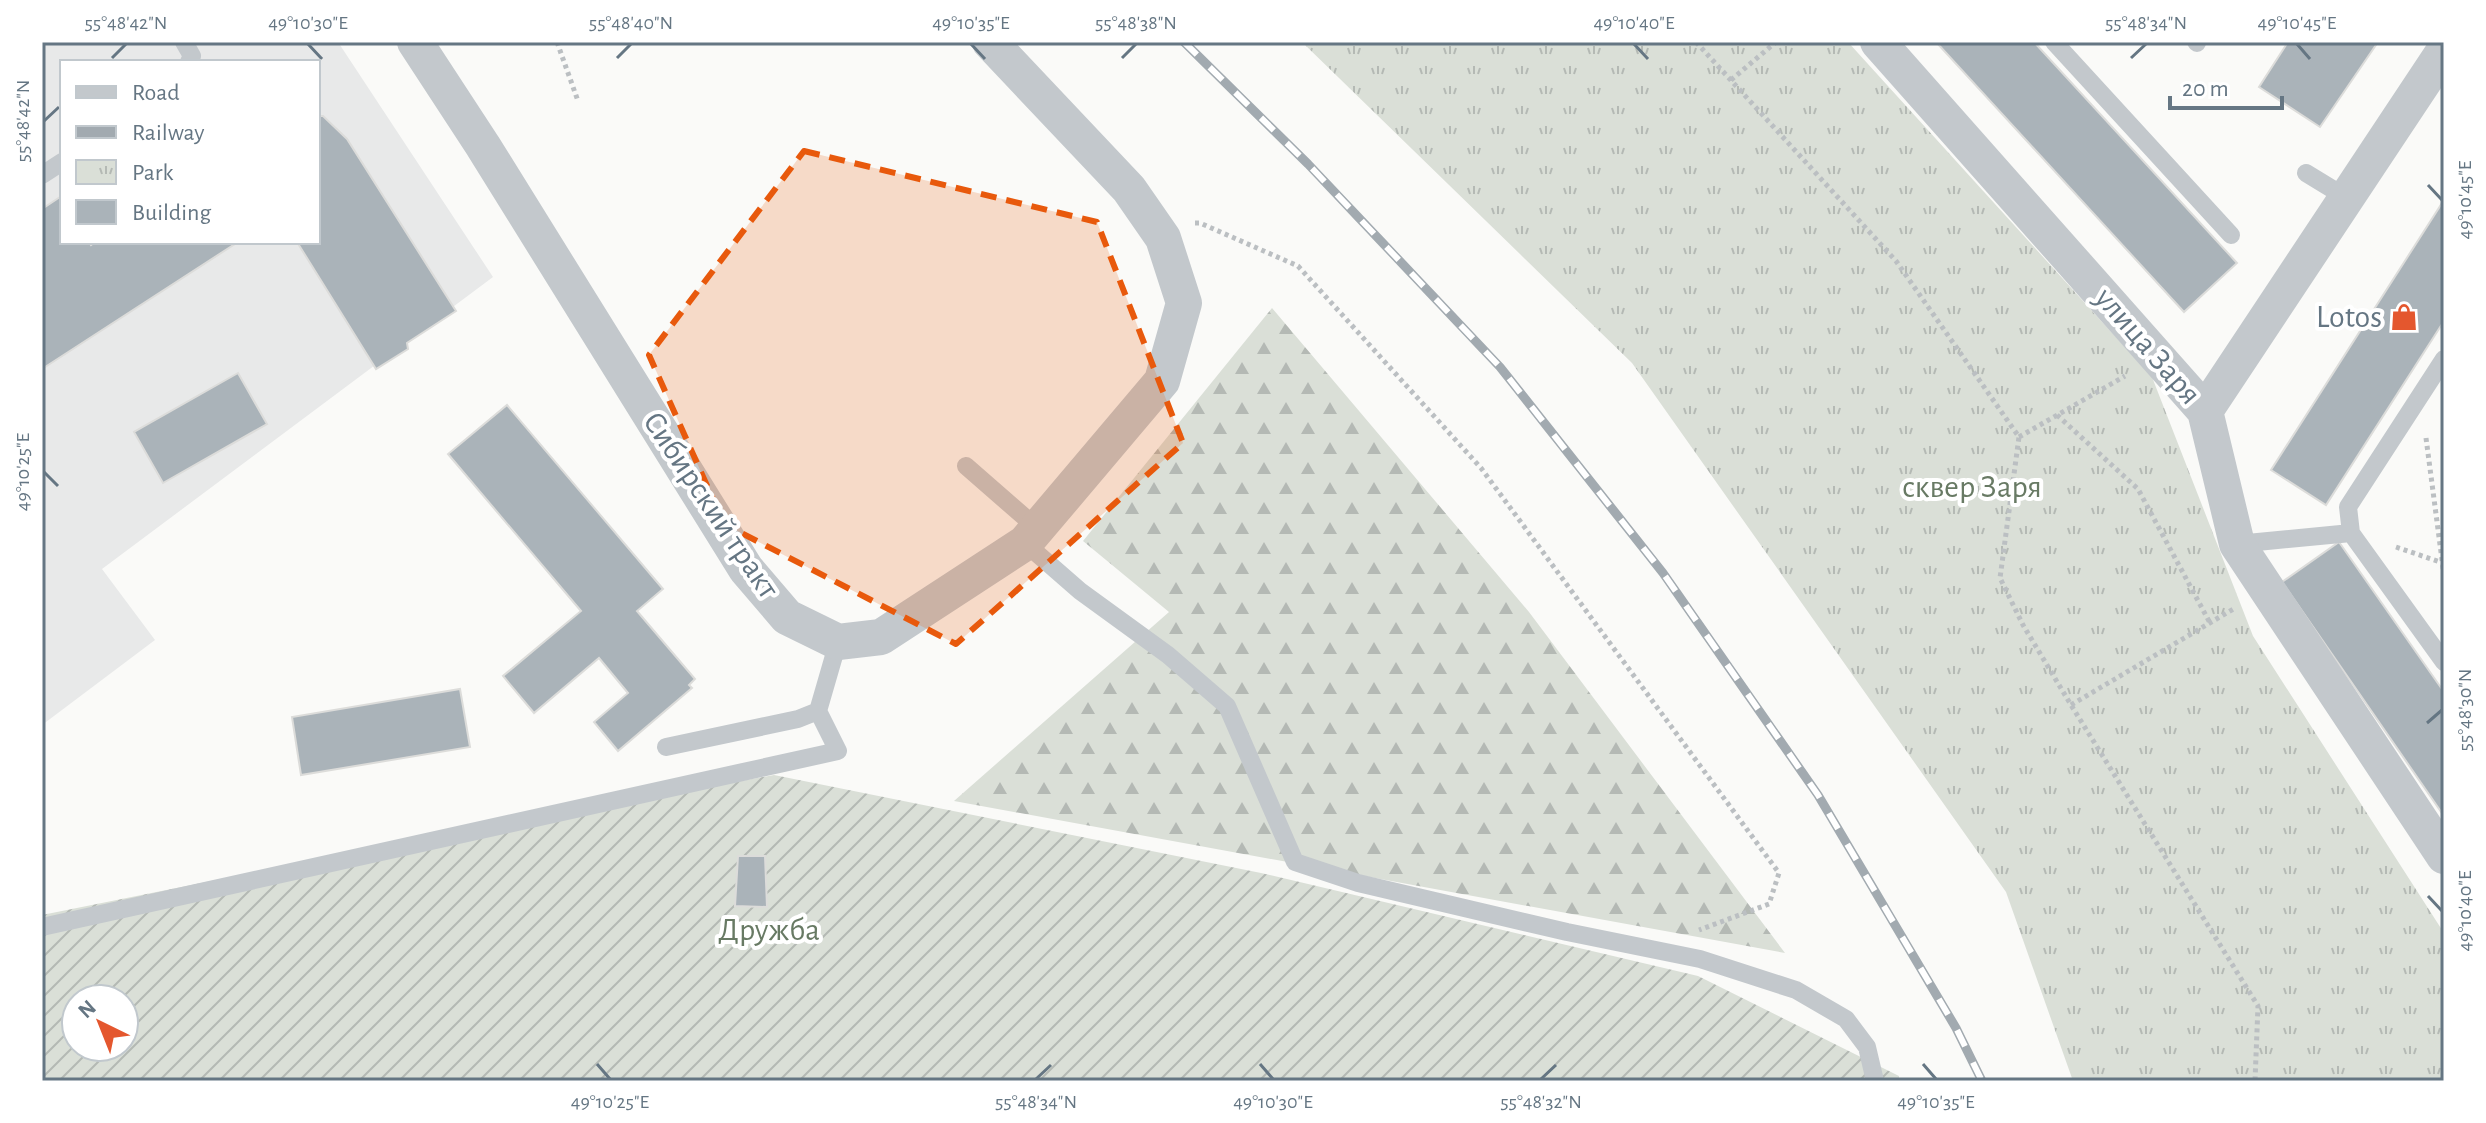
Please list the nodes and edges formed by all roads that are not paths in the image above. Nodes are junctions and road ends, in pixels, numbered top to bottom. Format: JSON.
{"nodes":[{"id":1,"x":184,"y":42,"type":"edge"},
{"id":2,"x":415,"y":42,"type":"edge"},
{"id":3,"x":990,"y":42,"type":"edge"},
{"id":4,"x":1878,"y":42,"type":"edge"},
{"id":5,"x":2054,"y":42,"type":"edge"},
{"id":6,"x":2444,"y":51,"type":"edge"},
{"id":7,"x":190,"y":60,"type":"edge"},
{"id":8,"x":60,"y":163,"type":"edge"},
{"id":9,"x":2306,"y":173,"type":"dead end"},
{"id":10,"x":42,"y":175,"type":"edge"},
{"id":11,"x":2347,"y":198,"type":"junction"},
{"id":12,"x":2231,"y":235,"type":"dead end"},
{"id":13,"x":2444,"y":359,"type":"edge"},
{"id":14,"x":2205,"y":411,"type":"junction"},
{"id":15,"x":966,"y":466,"type":"dead end"},
{"id":16,"x":2351,"y":533,"type":"junction"},
{"id":17,"x":1031,"y":536,"type":"junction"},
{"id":18,"x":2237,"y":544,"type":"junction"},
{"id":19,"x":838,"y":642,"type":"junction"},
{"id":20,"x":2444,"y":662,"type":"edge"},
{"id":21,"x":818,"y":711,"type":"junction"},
{"id":22,"x":666,"y":747,"type":"dead end"},
{"id":23,"x":2444,"y":856,"type":"edge"},
{"id":24,"x":42,"y":927,"type":"edge"},
{"id":25,"x":1875,"y":1081,"type":"edge"}],
"edges":[{"from":1,"to":7,"type":"lane"},
{"from":2,"to":19,"type":"street","name":"Сибирский тракт"},
{"from":3,"to":17,"type":"street"},
{"from":4,"to":14,"type":"street","name":"улица Заря"},
{"from":5,"to":12,"type":"lane"},
{"from":6,"to":11,"type":"street"},
{"from":8,"to":10,"type":"lane"},
{"from":9,"to":11,"type":"lane"},
{"from":11,"to":14,"type":"street"},
{"from":13,"to":16,"type":"lane"},
{"from":14,"to":18,"type":"street","name":"улица Заря"},
{"from":15,"to":17,"type":"lane"},
{"from":16,"to":18,"type":"lane"},
{"from":16,"to":20,"type":"lane"},
{"from":17,"to":19,"type":"street"},
{"from":17,"to":25,"type":"lane"},
{"from":18,"to":23,"type":"street","name":"улица Заря"},
{"from":19,"to":21,"type":"lane"},
{"from":21,"to":22,"type":"lane"},
{"from":21,"to":24,"type":"lane"}]}
